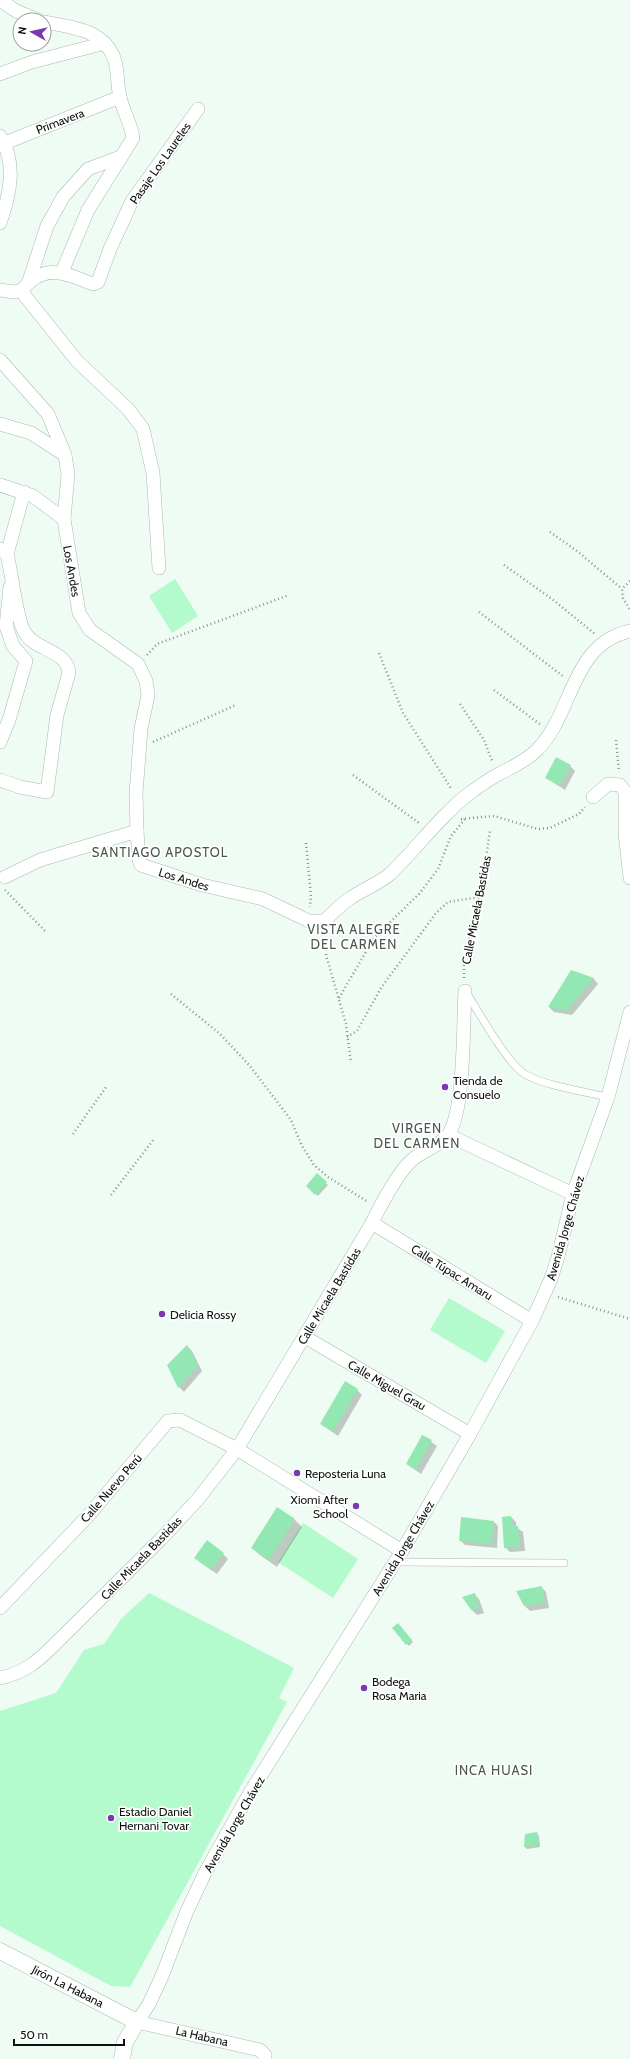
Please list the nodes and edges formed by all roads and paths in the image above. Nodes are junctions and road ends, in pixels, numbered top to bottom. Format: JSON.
{"nodes":[{"id":1,"x":0,"y":0,"type":"edge"},
{"id":2,"x":18,"y":12,"type":"edge"},
{"id":3,"x":52,"y":23,"type":"edge"},
{"id":4,"x":105,"y":43,"type":"junction"},
{"id":5,"x":0,"y":74,"type":"edge"},
{"id":6,"x":120,"y":97,"type":"junction"},
{"id":7,"x":198,"y":108,"type":"dead end"},
{"id":8,"x":1,"y":141,"type":"edge"},
{"id":9,"x":120,"y":157,"type":"junction"},
{"id":10,"x":0,"y":223,"type":"edge"},
{"id":11,"x":62,"y":272,"type":"junction"},
{"id":12,"x":16,"y":288,"type":"edge"},
{"id":13,"x":0,"y":360,"type":"edge"},
{"id":14,"x":0,"y":424,"type":"edge"},
{"id":15,"x":65,"y":455,"type":"junction"},
{"id":16,"x":0,"y":485,"type":"edge"},
{"id":17,"x":24,"y":492,"type":"junction"},
{"id":18,"x":64,"y":519,"type":"junction"},
{"id":19,"x":550,"y":532,"type":"dead end"},
{"id":20,"x":3,"y":551,"type":"edge"},
{"id":21,"x":504,"y":565,"type":"dead end"},
{"id":22,"x":159,"y":568,"type":"dead end"},
{"id":23,"x":11,"y":569,"type":"junction"},
{"id":24,"x":630,"y":581,"type":"edge"},
{"id":25,"x":622,"y":589,"type":"junction"},
{"id":26,"x":289,"y":595,"type":"dead end"},
{"id":27,"x":630,"y":610,"type":"edge"},
{"id":28,"x":479,"y":612,"type":"dead end"},
{"id":29,"x":630,"y":631,"type":"edge"},
{"id":30,"x":602,"y":642,"type":"junction"},
{"id":31,"x":379,"y":653,"type":"dead end"},
{"id":32,"x":138,"y":664,"type":"junction"},
{"id":33,"x":574,"y":684,"type":"junction"},
{"id":34,"x":494,"y":690,"type":"dead end"},
{"id":35,"x":460,"y":704,"type":"dead end"},
{"id":36,"x":236,"y":705,"type":"dead end"},
{"id":37,"x":550,"y":733,"type":"junction"},
{"id":38,"x":616,"y":740,"type":"dead end"},
{"id":39,"x":0,"y":742,"type":"edge"},
{"id":40,"x":140,"y":748,"type":"junction"},
{"id":41,"x":498,"y":774,"type":"junction"},
{"id":42,"x":353,"y":775,"type":"dead end"},
{"id":43,"x":0,"y":780,"type":"edge"},
{"id":44,"x":620,"y":784,"type":"junction"},
{"id":45,"x":593,"y":797,"type":"joint"},
{"id":46,"x":460,"y":802,"type":"junction"},
{"id":47,"x":466,"y":818,"type":"junction"},
{"id":48,"x":459,"y":820,"type":"dead end"},
{"id":49,"x":137,"y":831,"type":"junction"},
{"id":50,"x":432,"y":831,"type":"junction"},
{"id":51,"x":490,"y":831,"type":"dead end"},
{"id":52,"x":306,"y":843,"type":"dead end"},
{"id":53,"x":630,"y":878,"type":"edge"},
{"id":54,"x":2,"y":881,"type":"edge"},
{"id":55,"x":480,"y":897,"type":"junction"},
{"id":56,"x":309,"y":921,"type":"junction"},
{"id":57,"x":324,"y":921,"type":"junction"},
{"id":58,"x":46,"y":932,"type":"dead end"},
{"id":59,"x":465,"y":991,"type":"junction"},
{"id":60,"x":172,"y":994,"type":"dead end"},
{"id":61,"x":339,"y":998,"type":"junction"},
{"id":62,"x":630,"y":1012,"type":"edge"},
{"id":63,"x":347,"y":1037,"type":"junction"},
{"id":64,"x":351,"y":1063,"type":"dead end"},
{"id":65,"x":106,"y":1087,"type":"dead end"},
{"id":66,"x":608,"y":1097,"type":"junction"},
{"id":67,"x":73,"y":1134,"type":"dead end"},
{"id":68,"x":448,"y":1135,"type":"junction"},
{"id":69,"x":154,"y":1139,"type":"dead end"},
{"id":70,"x":573,"y":1194,"type":"junction"},
{"id":71,"x":111,"y":1195,"type":"dead end"},
{"id":72,"x":380,"y":1208,"type":"junction"},
{"id":73,"x":372,"y":1223,"type":"junction"},
{"id":74,"x":545,"y":1293,"type":"junction"},
{"id":75,"x":630,"y":1319,"type":"edge"},
{"id":76,"x":532,"y":1321,"type":"junction"},
{"id":77,"x":305,"y":1337,"type":"junction"},
{"id":78,"x":470,"y":1434,"type":"junction"},
{"id":79,"x":237,"y":1449,"type":"junction"},
{"id":80,"x":399,"y":1556,"type":"junction"},
{"id":81,"x":564,"y":1563,"type":"dead end"},
{"id":82,"x":0,"y":1608,"type":"edge"},
{"id":83,"x":0,"y":1678,"type":"edge"},
{"id":84,"x":0,"y":1951,"type":"edge"},
{"id":85,"x":137,"y":2022,"type":"junction"},
{"id":86,"x":265,"y":2057,"type":"edge"},
{"id":87,"x":122,"y":2059,"type":"edge"}],
"edges":[{"from":1,"to":2,"type":"street"},
{"from":3,"to":4,"type":"street"},
{"from":4,"to":5,"type":"street"},
{"from":4,"to":6,"type":"street"},
{"from":6,"to":8,"type":"street","name":"Primavera"},
{"from":6,"to":9,"type":"street"},
{"from":7,"to":11,"type":"street","name":"Pasaje Los Laureles"},
{"from":8,"to":10,"type":"street"},
{"from":9,"to":11,"type":"street"},
{"from":9,"to":12,"type":"street"},
{"from":11,"to":12,"type":"street"},
{"from":12,"to":22,"type":"street"},
{"from":13,"to":15,"type":"street","name":"Los Andes"},
{"from":14,"to":15,"type":"street"},
{"from":15,"to":18,"type":"street","name":"Los Andes"},
{"from":16,"to":17,"type":"street"},
{"from":17,"to":18,"type":"street"},
{"from":17,"to":20,"type":"street"},
{"from":18,"to":32,"type":"street","name":"Los Andes"},
{"from":19,"to":25,"type":"path"},
{"from":20,"to":23,"type":"street"},
{"from":21,"to":30,"type":"path"},
{"from":23,"to":39,"type":"street"},
{"from":23,"to":43,"type":"street"},
{"from":24,"to":25,"type":"path"},
{"from":25,"to":27,"type":"path"},
{"from":26,"to":32,"type":"path"},
{"from":28,"to":33,"type":"path"},
{"from":29,"to":30,"type":"street"},
{"from":30,"to":33,"type":"street"},
{"from":31,"to":46,"type":"path"},
{"from":32,"to":40,"type":"street","name":"Los Andes"},
{"from":33,"to":37,"type":"street"},
{"from":34,"to":37,"type":"path"},
{"from":35,"to":41,"type":"path"},
{"from":36,"to":40,"type":"path"},
{"from":37,"to":41,"type":"street"},
{"from":38,"to":44,"type":"path"},
{"from":40,"to":49,"type":"street","name":"Los Andes"},
{"from":41,"to":46,"type":"street"},
{"from":42,"to":50,"type":"path"},
{"from":44,"to":45,"type":"street"},
{"from":44,"to":53,"type":"street"},
{"from":45,"to":47,"type":"path"},
{"from":46,"to":50,"type":"street"},
{"from":47,"to":48,"type":"path"},
{"from":47,"to":61,"type":"path"},
{"from":49,"to":54,"type":"street"},
{"from":49,"to":56,"type":"street","name":"Los Andes"},
{"from":50,"to":57,"type":"street"},
{"from":51,"to":55,"type":"path","name":"Calle Micaela Bastidas"},
{"from":52,"to":56,"type":"path"},
{"from":54,"to":58,"type":"path"},
{"from":55,"to":59,"type":"path","name":"Calle Micaela Bastidas"},
{"from":55,"to":63,"type":"path"},
{"from":56,"to":57,"type":"street","name":"Los Andes"},
{"from":57,"to":61,"type":"path"},
{"from":59,"to":66,"type":"lane"},
{"from":59,"to":68,"type":"street"},
{"from":60,"to":72,"type":"path"},
{"from":61,"to":63,"type":"path"},
{"from":62,"to":66,"type":"street","name":"Avenida Jorge Chávez"},
{"from":63,"to":64,"type":"path"},
{"from":65,"to":67,"type":"path"},
{"from":66,"to":70,"type":"street","name":"Avenida Jorge Chávez"},
{"from":68,"to":70,"type":"street"},
{"from":68,"to":72,"type":"street","name":"Calle Micaela Bastidas"},
{"from":69,"to":71,"type":"path"},
{"from":70,"to":74,"type":"street","name":"Avenida Jorge Chávez"},
{"from":72,"to":73,"type":"street","name":"Calle Micaela Bastidas"},
{"from":73,"to":76,"type":"street","name":"Calle Túpac Amaru"},
{"from":73,"to":77,"type":"street","name":"Calle Micaela Bastidas"},
{"from":74,"to":75,"type":"path"},
{"from":74,"to":76,"type":"street","name":"Avenida Jorge Chávez"},
{"from":76,"to":78,"type":"street","name":"Avenida Jorge Chávez"},
{"from":77,"to":78,"type":"street","name":"Calle Miguel Grau"},
{"from":77,"to":79,"type":"street","name":"Calle Micaela Bastidas"},
{"from":78,"to":80,"type":"street","name":"Avenida Jorge Chávez"},
{"from":79,"to":80,"type":"street","name":"Calle Nuevo Perú"},
{"from":79,"to":82,"type":"street","name":"Calle Nuevo Perú"},
{"from":79,"to":83,"type":"street","name":"Calle Micaela Bastidas"},
{"from":80,"to":81,"type":"lane"},
{"from":80,"to":85,"type":"street","name":"Avenida Jorge Chávez"},
{"from":84,"to":85,"type":"street","name":"Jirón La Habana"},
{"from":85,"to":86,"type":"street","name":"La Habana"},
{"from":85,"to":87,"type":"street","name":"Avenida Jorge Chávez"}]}
